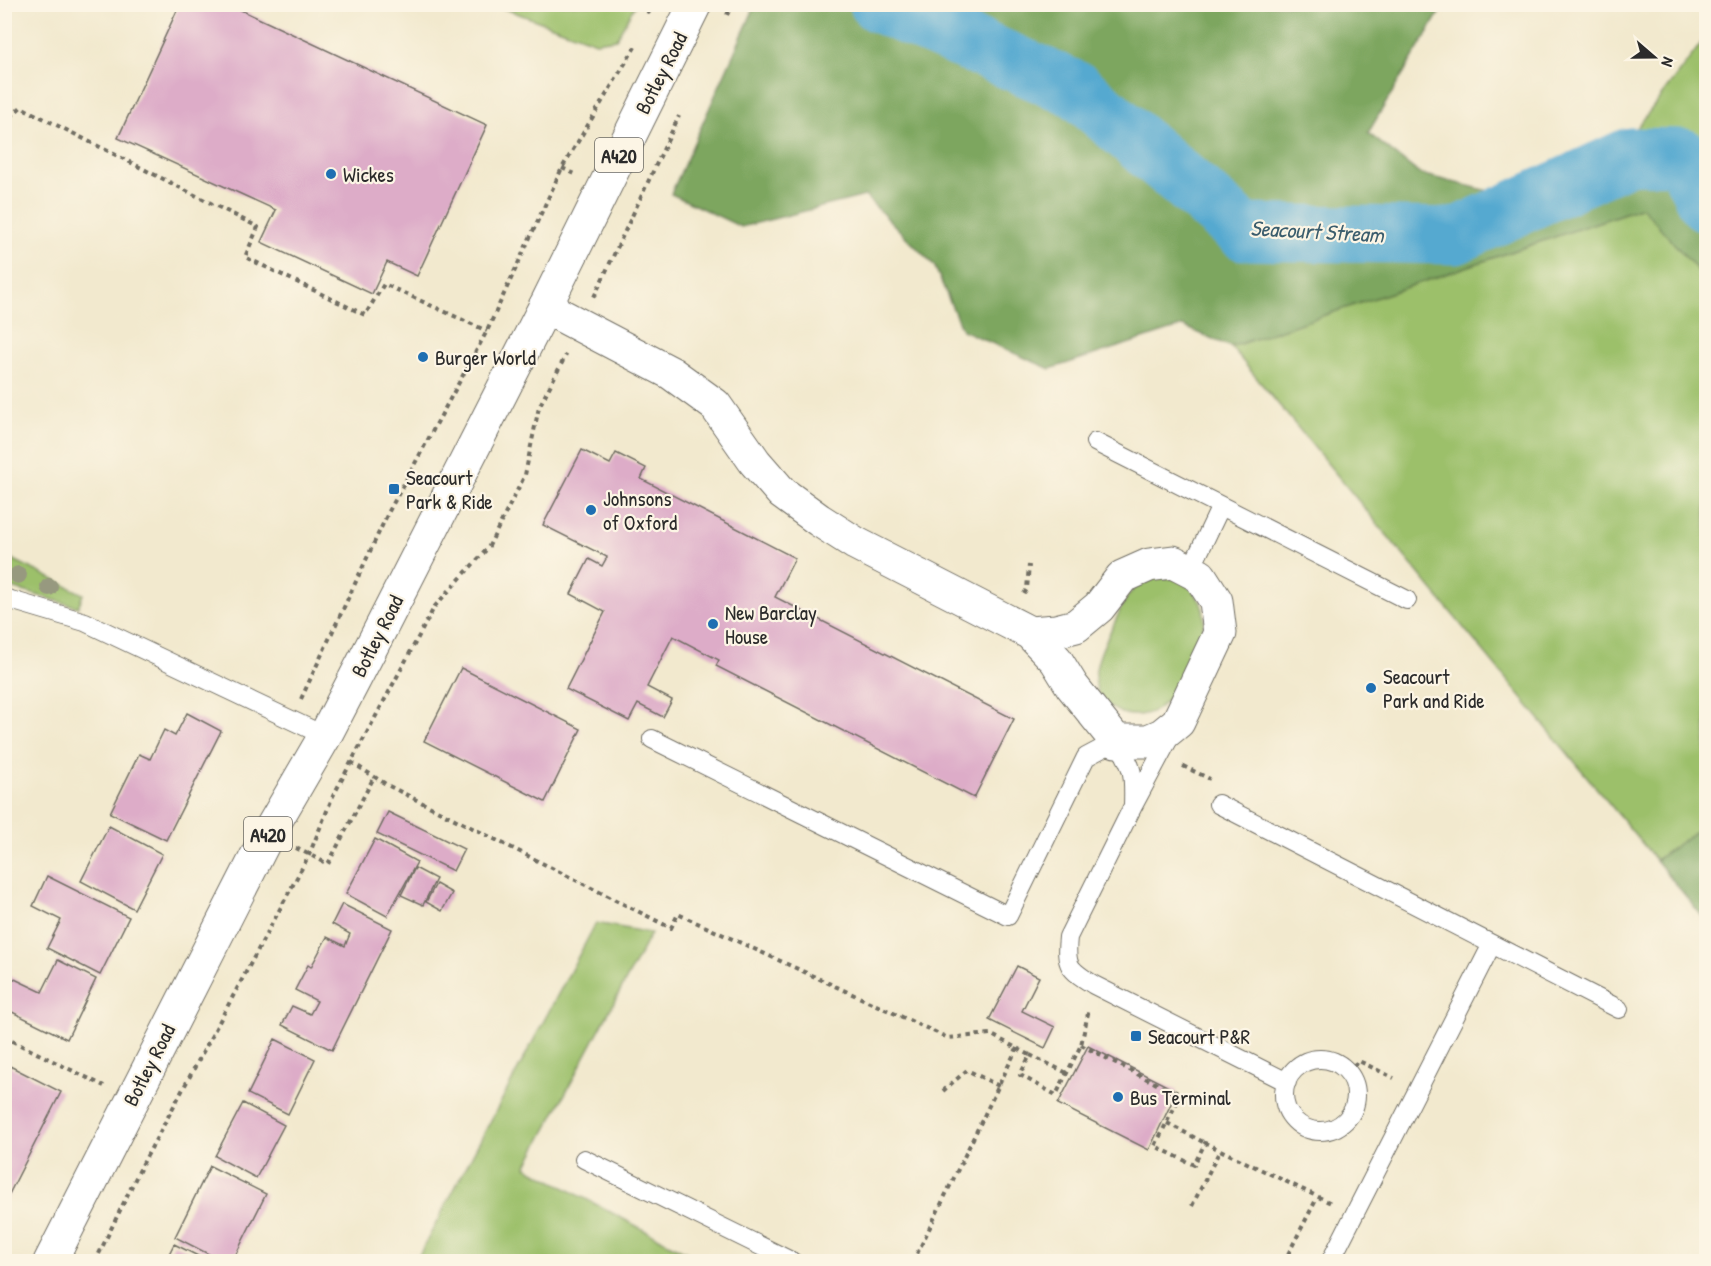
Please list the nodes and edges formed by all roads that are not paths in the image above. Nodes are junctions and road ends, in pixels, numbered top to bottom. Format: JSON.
{"nodes":[{"id":1,"x":695,"y":4,"type":"edge"},
{"id":2,"x":545,"y":307,"type":"junction"},
{"id":3,"x":1095,"y":442,"type":"dead end"},
{"id":4,"x":1221,"y":506,"type":"junction"},
{"id":5,"x":1190,"y":571,"type":"junction"},
{"id":6,"x":4,"y":598,"type":"edge"},
{"id":7,"x":1407,"y":600,"type":"dead end"},
{"id":8,"x":1030,"y":633,"type":"junction"},
{"id":9,"x":1178,"y":722,"type":"junction"},
{"id":10,"x":325,"y":736,"type":"junction"},
{"id":11,"x":652,"y":739,"type":"dead end"},
{"id":12,"x":1116,"y":741,"type":"junction"},
{"id":13,"x":1218,"y":804,"type":"dead end"},
{"id":14,"x":1133,"y":806,"type":"junction"},
{"id":15,"x":1492,"y":944,"type":"junction"},
{"id":16,"x":1619,"y":1009,"type":"dead end"},
{"id":17,"x":1287,"y":1082,"type":"junction"},
{"id":18,"x":584,"y":1159,"type":"dead end"},
{"id":19,"x":50,"y":1262,"type":"edge"},
{"id":20,"x":793,"y":1262,"type":"edge"},
{"id":21,"x":1330,"y":1262,"type":"edge"}],
"edges":[{"from":1,"to":2,"type":"main road","name":"Botley Road","number":"A420"},
{"from":2,"to":8,"type":"main road"},
{"from":2,"to":10,"type":"main road","name":"Botley Road","number":"A420"},
{"from":3,"to":4,"type":"lane"},
{"from":4,"to":5,"type":"lane"},
{"from":4,"to":7,"type":"lane"},
{"from":5,"to":8,"type":"main road"},
{"from":5,"to":9,"type":"main road"},
{"from":6,"to":10,"type":"lane"},
{"from":8,"to":12,"type":"main road"},
{"from":9,"to":12,"type":"main road"},
{"from":9,"to":14,"type":"lane"},
{"from":10,"to":19,"type":"main road","name":"Botley Road","number":"A420"},
{"from":11,"to":12,"type":"lane"},
{"from":12,"to":14,"type":"lane"},
{"from":13,"to":15,"type":"lane"},
{"from":14,"to":17,"type":"lane"},
{"from":15,"to":16,"type":"lane"},
{"from":15,"to":21,"type":"lane"},
{"from":17,"to":17,"type":"lane"},
{"from":18,"to":20,"type":"lane"}]}
